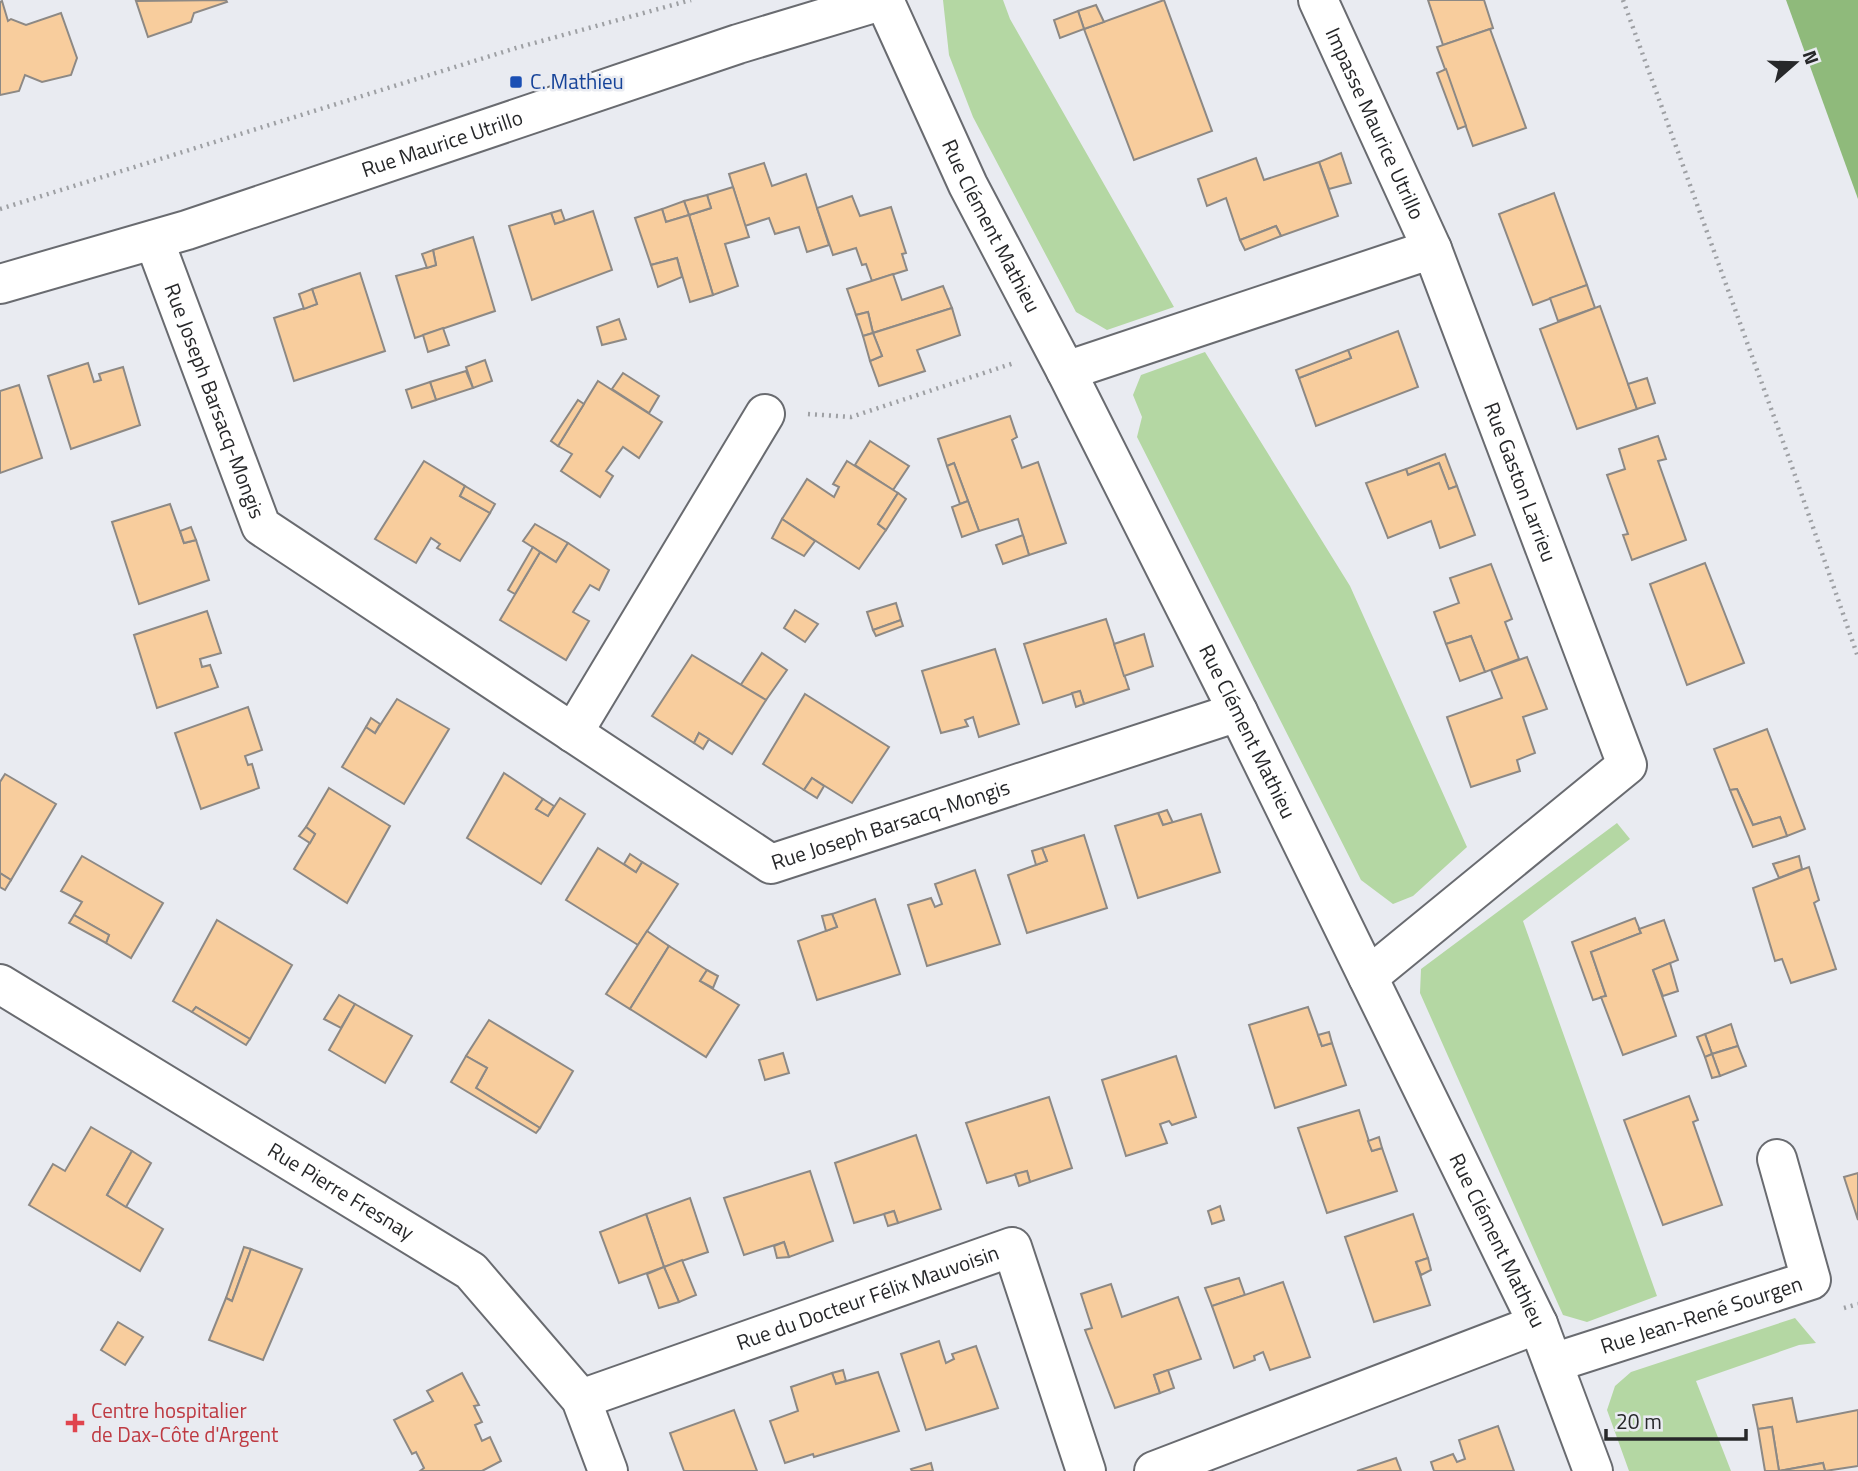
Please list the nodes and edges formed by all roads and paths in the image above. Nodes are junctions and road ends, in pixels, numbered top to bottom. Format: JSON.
{"nodes":[{"id":1,"x":691,"y":0,"type":"edge"},
{"id":2,"x":884,"y":0,"type":"edge"},
{"id":3,"x":1318,"y":0,"type":"edge"},
{"id":4,"x":1622,"y":0,"type":"edge"},
{"id":5,"x":0,"y":209,"type":"edge"},
{"id":6,"x":154,"y":240,"type":"junction"},
{"id":7,"x":1432,"y":249,"type":"junction"},
{"id":8,"x":0,"y":285,"type":"edge"},
{"id":9,"x":1060,"y":360,"type":"junction"},
{"id":10,"x":780,"y":414,"type":"joint"},
{"id":11,"x":1858,"y":657,"type":"edge"},
{"id":12,"x":1238,"y":712,"type":"junction"},
{"id":13,"x":573,"y":733,"type":"junction"},
{"id":14,"x":1368,"y":977,"type":"junction"},
{"id":15,"x":0,"y":984,"type":"edge"},
{"id":16,"x":1777,"y":1159,"type":"dead end"},
{"id":17,"x":1538,"y":1324,"type":"junction"},
{"id":18,"x":1553,"y":1363,"type":"junction"},
{"id":19,"x":581,"y":1399,"type":"junction"},
{"id":20,"x":608,"y":1471,"type":"edge"},
{"id":21,"x":1086,"y":1471,"type":"edge"},
{"id":22,"x":1154,"y":1471,"type":"edge"},
{"id":23,"x":1593,"y":1471,"type":"edge"}],
"edges":[{"from":1,"to":5,"type":"path"},
{"from":2,"to":6,"type":"street","name":"Rue Maurice Utrillo"},
{"from":2,"to":9,"type":"street","name":"Rue Clément Mathieu"},
{"from":3,"to":7,"type":"street","name":"Impasse Maurice Utrillo"},
{"from":4,"to":11,"type":"path"},
{"from":6,"to":8,"type":"street","name":"Rue Maurice Utrillo"},
{"from":6,"to":13,"type":"street","name":"Rue Joseph Barsacq-Mongis"},
{"from":7,"to":9,"type":"street"},
{"from":7,"to":14,"type":"street","name":"Rue Gaston Larrieu"},
{"from":9,"to":10,"type":"path"},
{"from":9,"to":12,"type":"street","name":"Rue Clément Mathieu"},
{"from":10,"to":13,"type":"street"},
{"from":12,"to":13,"type":"street","name":"Rue Joseph Barsacq-Mongis"},
{"from":12,"to":14,"type":"street","name":"Rue Clément Mathieu"},
{"from":14,"to":17,"type":"street","name":"Rue Clément Mathieu"},
{"from":15,"to":19,"type":"street","name":"Rue Pierre Fresnay"},
{"from":16,"to":18,"type":"street","name":"Rue Jean-René Sourgen"},
{"from":17,"to":18,"type":"street","name":"Rue Clément Mathieu"},
{"from":17,"to":22,"type":"street"},
{"from":18,"to":23,"type":"street","name":"Rue Clément Mathieu"},
{"from":19,"to":20,"type":"street","name":"Rue Pierre Fresnay"},
{"from":19,"to":21,"type":"street","name":"Rue du Docteur Félix Mauvoisin"}]}
